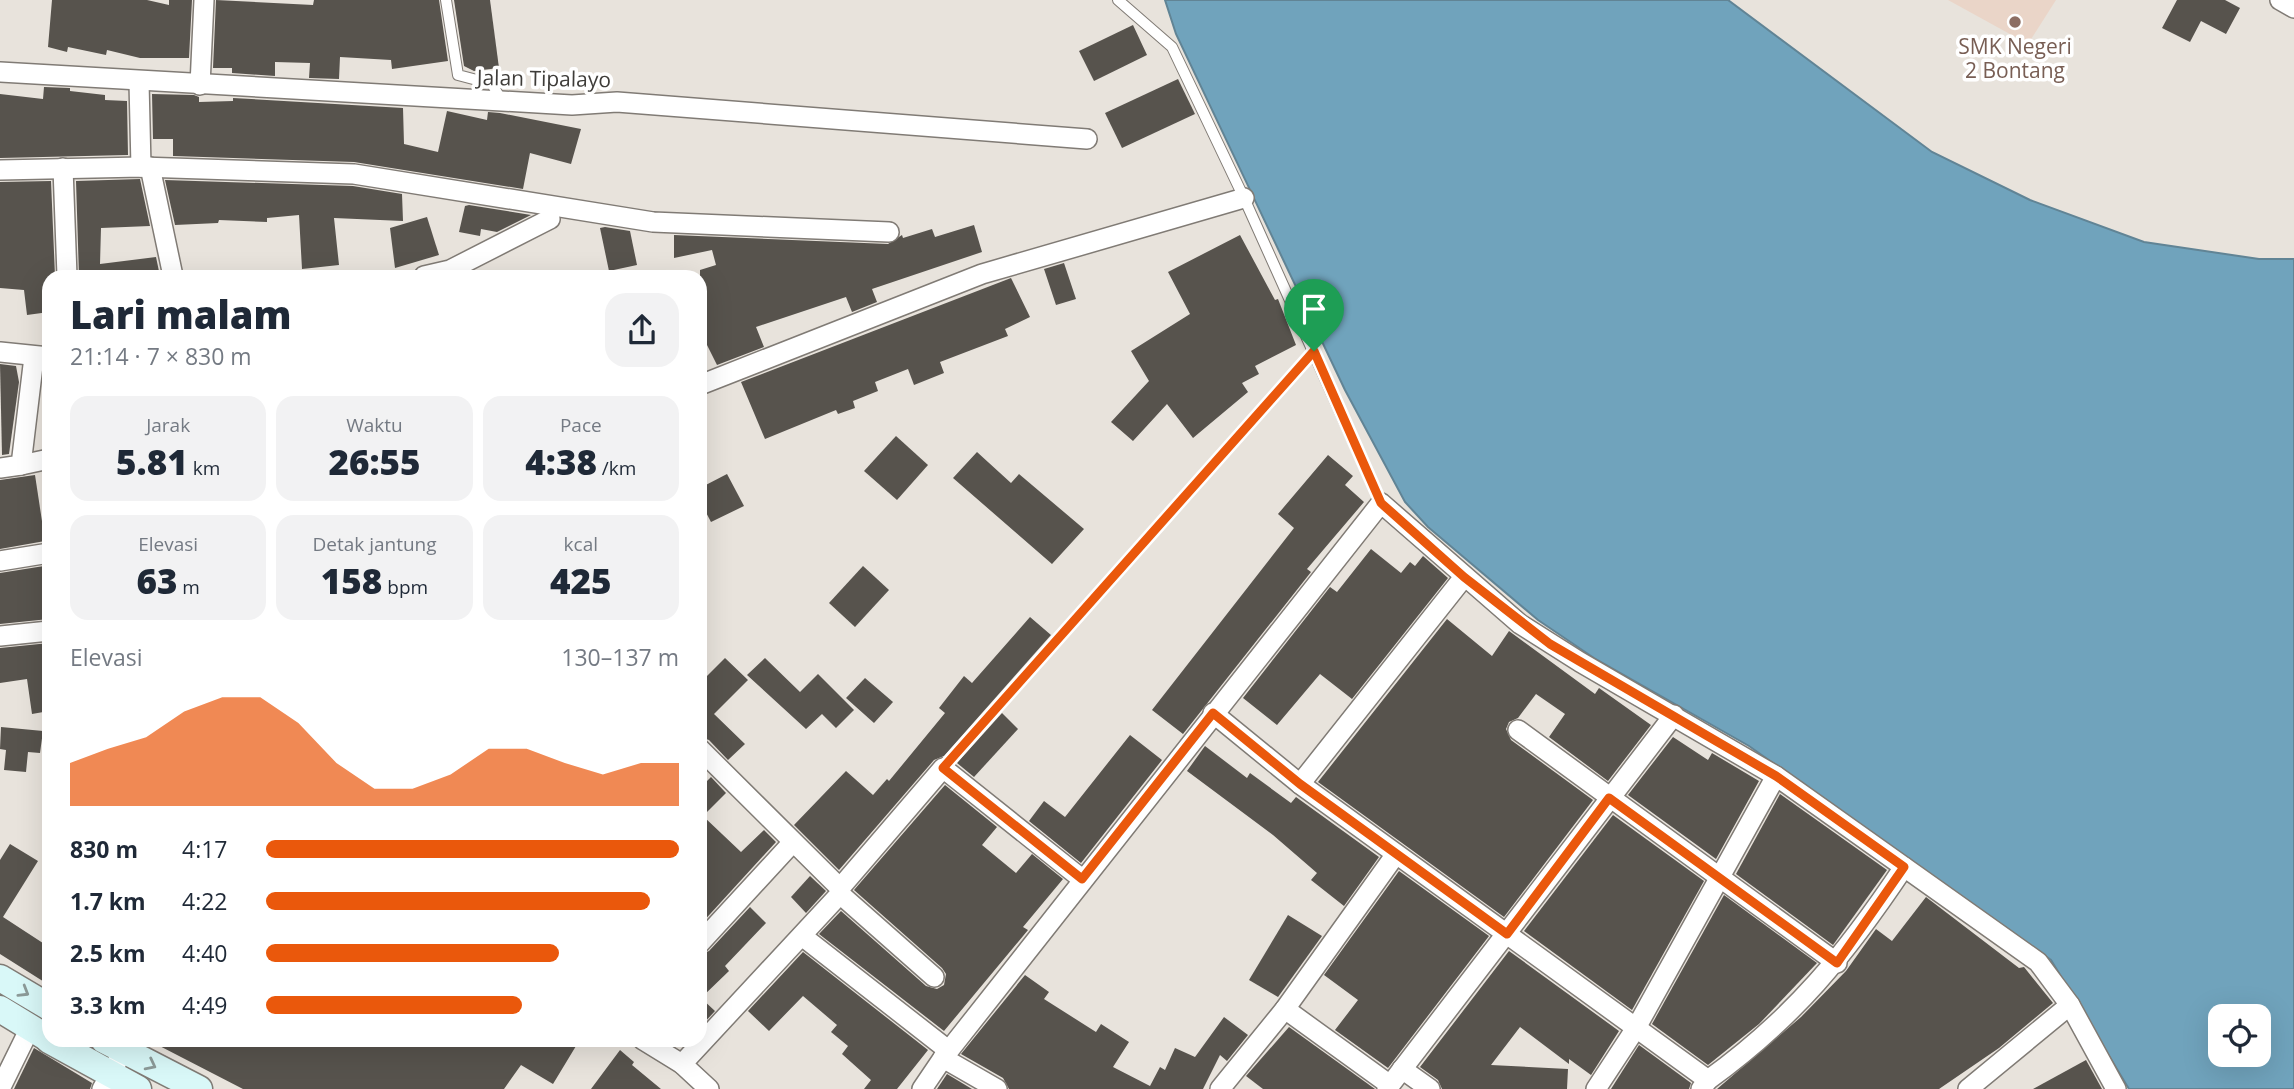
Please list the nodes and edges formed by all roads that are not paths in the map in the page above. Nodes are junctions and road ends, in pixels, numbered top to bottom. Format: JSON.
{"nodes":[{"id":1,"x":204,"y":0,"type":"edge"},
{"id":2,"x":446,"y":0,"type":"edge"},
{"id":3,"x":1118,"y":0,"type":"edge"},
{"id":4,"x":2280,"y":0,"type":"edge"},
{"id":5,"x":2294,"y":8,"type":"edge"},
{"id":6,"x":0,"y":72,"type":"edge"},
{"id":7,"x":139,"y":82,"type":"junction"},
{"id":8,"x":200,"y":85,"type":"junction"},
{"id":9,"x":502,"y":101,"type":"junction"},
{"id":10,"x":1087,"y":139,"type":"dead end"},
{"id":11,"x":145,"y":167,"type":"junction"},
{"id":12,"x":63,"y":168,"type":"junction"},
{"id":13,"x":0,"y":170,"type":"edge"},
{"id":14,"x":1244,"y":198,"type":"junction"},
{"id":15,"x":550,"y":219,"type":"dead end"},
{"id":16,"x":889,"y":232,"type":"dead end"},
{"id":17,"x":67,"y":270,"type":"edge"},
{"id":18,"x":171,"y":270,"type":"edge"},
{"id":19,"x":450,"y":270,"type":"edge"},
{"id":20,"x":1314,"y":351,"type":"junction"},
{"id":21,"x":0,"y":352,"type":"edge"},
{"id":22,"x":42,"y":357,"type":"edge"},
{"id":23,"x":707,"y":382,"type":"edge"},
{"id":24,"x":42,"y":461,"type":"edge"},
{"id":25,"x":22,"y":465,"type":"junction"},
{"id":26,"x":0,"y":468,"type":"edge"},
{"id":27,"x":1381,"y":503,"type":"junction"},
{"id":28,"x":42,"y":554,"type":"edge"},
{"id":29,"x":0,"y":561,"type":"edge"},
{"id":30,"x":1464,"y":577,"type":"junction"},
{"id":31,"x":42,"y":632,"type":"edge"},
{"id":32,"x":0,"y":636,"type":"edge"},
{"id":33,"x":1213,"y":713,"type":"junction"},
{"id":34,"x":1674,"y":715,"type":"junction"},
{"id":35,"x":1518,"y":730,"type":"dead end"},
{"id":36,"x":707,"y":756,"type":"edge"},
{"id":37,"x":943,"y":768,"type":"junction"},
{"id":38,"x":1776,"y":776,"type":"junction"},
{"id":39,"x":1300,"y":784,"type":"junction"},
{"id":40,"x":1609,"y":798,"type":"junction"},
{"id":41,"x":793,"y":842,"type":"junction"},
{"id":42,"x":1396,"y":854,"type":"junction"},
{"id":43,"x":1904,"y":867,"type":"junction"},
{"id":44,"x":1718,"y":878,"type":"junction"},
{"id":45,"x":1082,"y":879,"type":"junction"},
{"id":46,"x":840,"y":891,"type":"junction"},
{"id":47,"x":1507,"y":934,"type":"junction"},
{"id":48,"x":707,"y":935,"type":"edge"},
{"id":49,"x":802,"y":936,"type":"junction"},
{"id":50,"x":1837,"y":963,"type":"junction"},
{"id":51,"x":934,"y":977,"type":"dead end"},
{"id":52,"x":0,"y":978,"type":"edge"},
{"id":53,"x":42,"y":1003,"type":"edge"},
{"id":54,"x":2070,"y":1005,"type":"junction"},
{"id":55,"x":0,"y":1009,"type":"edge"},
{"id":56,"x":1285,"y":1009,"type":"junction"},
{"id":57,"x":1636,"y":1027,"type":"junction"},
{"id":58,"x":42,"y":1035,"type":"edge"},
{"id":59,"x":42,"y":1037,"type":"edge"},
{"id":60,"x":707,"y":1037,"type":"edge"},
{"id":61,"x":58,"y":1047,"type":"edge"},
{"id":62,"x":118,"y":1047,"type":"edge"},
{"id":63,"x":126,"y":1047,"type":"edge"},
{"id":64,"x":654,"y":1047,"type":"edge"},
{"id":65,"x":698,"y":1047,"type":"edge"},
{"id":66,"x":946,"y":1054,"type":"junction"},
{"id":67,"x":682,"y":1064,"type":"junction"},
{"id":68,"x":1402,"y":1069,"type":"junction"},
{"id":69,"x":106,"y":1082,"type":"edge"},
{"id":70,"x":1704,"y":1084,"type":"edge"},
{"id":71,"x":1388,"y":1087,"type":"edge"},
{"id":72,"x":0,"y":1089,"type":"edge"},
{"id":73,"x":138,"y":1089,"type":"edge"},
{"id":74,"x":199,"y":1089,"type":"edge"},
{"id":75,"x":709,"y":1089,"type":"edge"},
{"id":76,"x":922,"y":1089,"type":"edge"},
{"id":77,"x":997,"y":1089,"type":"edge"},
{"id":78,"x":1220,"y":1089,"type":"edge"},
{"id":79,"x":1430,"y":1089,"type":"edge"},
{"id":80,"x":1596,"y":1089,"type":"edge"},
{"id":81,"x":1968,"y":1089,"type":"edge"},
{"id":82,"x":2116,"y":1089,"type":"edge"}],
"edges":[{"from":1,"to":8,"type":"street"},
{"from":2,"to":9,"type":"lane"},
{"from":3,"to":14,"type":"lane"},
{"from":4,"to":5,"type":"street"},
{"from":6,"to":7,"type":"street","name":"Jalan Tipalayo"},
{"from":7,"to":8,"type":"street","name":"Jalan Tipalayo"},
{"from":7,"to":11,"type":"street"},
{"from":8,"to":9,"type":"street","name":"Jalan Tipalayo"},
{"from":9,"to":10,"type":"street","name":"Jalan Tipalayo"},
{"from":11,"to":12,"type":"street"},
{"from":11,"to":16,"type":"street"},
{"from":11,"to":18,"type":"street"},
{"from":12,"to":13,"type":"street"},
{"from":12,"to":17,"type":"street"},
{"from":14,"to":20,"type":"lane"},
{"from":14,"to":23,"type":"street"},
{"from":15,"to":19,"type":"street"},
{"from":20,"to":27,"type":"lane"},
{"from":20,"to":37,"type":"lane"},
{"from":21,"to":22,"type":"street"},
{"from":22,"to":25,"type":"street"},
{"from":24,"to":25,"type":"street"},
{"from":25,"to":26,"type":"street"},
{"from":27,"to":30,"type":"street"},
{"from":27,"to":33,"type":"street"},
{"from":28,"to":29,"type":"street"},
{"from":30,"to":34,"type":"street"},
{"from":30,"to":39,"type":"street"},
{"from":31,"to":32,"type":"street"},
{"from":33,"to":39,"type":"street"},
{"from":33,"to":45,"type":"street"},
{"from":34,"to":38,"type":"street"},
{"from":34,"to":40,"type":"street"},
{"from":35,"to":40,"type":"street"},
{"from":36,"to":41,"type":"street"},
{"from":37,"to":45,"type":"street"},
{"from":37,"to":46,"type":"street"},
{"from":38,"to":43,"type":"street"},
{"from":38,"to":44,"type":"street"},
{"from":39,"to":42,"type":"street"},
{"from":40,"to":44,"type":"street"},
{"from":40,"to":47,"type":"street"},
{"from":41,"to":46,"type":"street"},
{"from":41,"to":48,"type":"street"},
{"from":42,"to":47,"type":"street"},
{"from":42,"to":56,"type":"street"},
{"from":43,"to":50,"type":"street"},
{"from":43,"to":54,"type":"street"},
{"from":44,"to":50,"type":"street"},
{"from":44,"to":57,"type":"street"},
{"from":45,"to":66,"type":"street"},
{"from":46,"to":49,"type":"street"},
{"from":46,"to":51,"type":"street"},
{"from":47,"to":57,"type":"street"},
{"from":47,"to":68,"type":"street"},
{"from":49,"to":60,"type":"street"},
{"from":49,"to":66,"type":"street"},
{"from":50,"to":70,"type":"street"},
{"from":52,"to":53,"type":"street","one_way":true},
{"from":54,"to":81,"type":"street"},
{"from":54,"to":82,"type":"street"},
{"from":55,"to":58,"type":"street"},
{"from":56,"to":71,"type":"street"},
{"from":56,"to":78,"type":"street"},
{"from":57,"to":70,"type":"street"},
{"from":57,"to":80,"type":"street"},
{"from":59,"to":72,"type":"street"},
{"from":61,"to":69,"type":"street"},
{"from":62,"to":69,"type":"street"},
{"from":63,"to":74,"type":"street","one_way":true},
{"from":64,"to":67,"type":"street"},
{"from":65,"to":67,"type":"street"},
{"from":66,"to":76,"type":"street"},
{"from":66,"to":77,"type":"street"},
{"from":67,"to":75,"type":"street"},
{"from":68,"to":71,"type":"street"},
{"from":68,"to":79,"type":"street"},
{"from":69,"to":73,"type":"street"}]}
